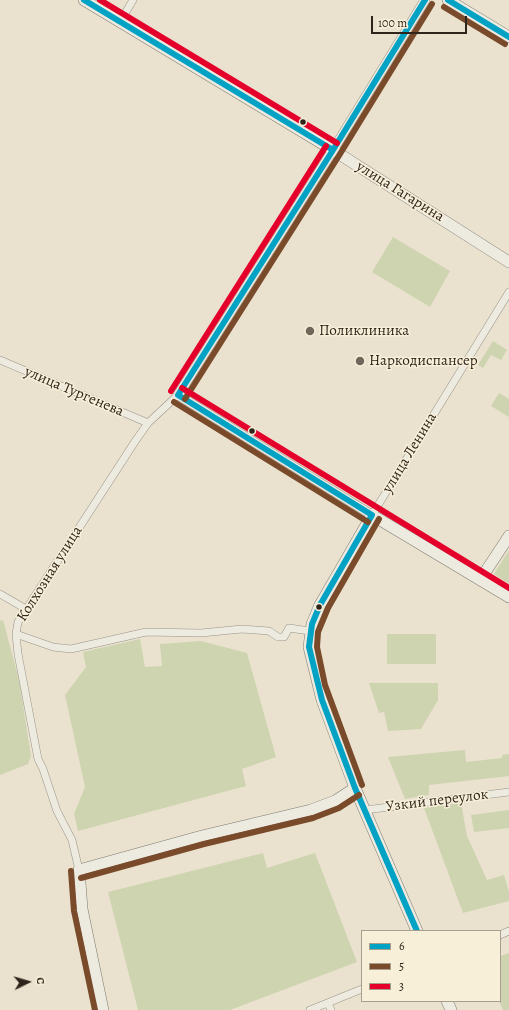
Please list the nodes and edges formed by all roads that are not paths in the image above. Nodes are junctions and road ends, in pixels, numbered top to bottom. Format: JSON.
{"nodes":[{"id":1,"x":84,"y":0,"type":"edge"},
{"id":2,"x":133,"y":0,"type":"edge"},
{"id":3,"x":425,"y":0,"type":"edge"},
{"id":4,"x":448,"y":0,"type":"edge"},
{"id":5,"x":120,"y":22,"type":"junction"},
{"id":6,"x":509,"y":37,"type":"edge"},
{"id":7,"x":333,"y":150,"type":"junction"},
{"id":8,"x":509,"y":262,"type":"edge"},
{"id":9,"x":509,"y":292,"type":"edge"},
{"id":10,"x":0,"y":360,"type":"edge"},
{"id":11,"x":178,"y":395,"type":"junction"},
{"id":12,"x":148,"y":423,"type":"junction"},
{"id":13,"x":372,"y":515,"type":"junction"},
{"id":14,"x":509,"y":536,"type":"edge"},
{"id":15,"x":480,"y":580,"type":"junction"},
{"id":16,"x":0,"y":594,"type":"edge"},
{"id":17,"x":509,"y":597,"type":"edge"},
{"id":18,"x":26,"y":609,"type":"junction"},
{"id":19,"x":310,"y":631,"type":"junction"},
{"id":20,"x":16,"y":634,"type":"junction"},
{"id":21,"x":355,"y":788,"type":"junction"},
{"id":22,"x":509,"y":792,"type":"edge"},
{"id":23,"x":364,"y":810,"type":"junction"},
{"id":24,"x":79,"y":870,"type":"junction"},
{"id":25,"x":417,"y":930,"type":"edge"},
{"id":26,"x":361,"y":989,"type":"edge"},
{"id":27,"x":328,"y":1003,"type":"junction"},
{"id":28,"x":103,"y":1010,"type":"edge"},
{"id":29,"x":310,"y":1010,"type":"edge"},
{"id":30,"x":331,"y":1010,"type":"edge"}],
"edges":[{"from":1,"to":5,"type":"main road","name":"улица Гагарина"},
{"from":2,"to":5,"type":"street"},
{"from":3,"to":7,"type":"street"},
{"from":4,"to":6,"type":"main road"},
{"from":5,"to":7,"type":"main road","name":"улица Гагарина"},
{"from":7,"to":8,"type":"main road","name":"улица Гагарина"},
{"from":7,"to":11,"type":"street"},
{"from":9,"to":13,"type":"street","name":"улица Ленина"},
{"from":10,"to":12,"type":"street","name":"улица Тургенева"},
{"from":11,"to":12,"type":"street","name":"Колхозная улица"},
{"from":11,"to":13,"type":"street"},
{"from":12,"to":18,"type":"street","name":"Колхозная улица"},
{"from":13,"to":15,"type":"main road"},
{"from":13,"to":19,"type":"main road","name":"улица Ленина"},
{"from":14,"to":15,"type":"main road"},
{"from":15,"to":17,"type":"main road"},
{"from":16,"to":18,"type":"street"},
{"from":18,"to":20,"type":"street","name":"Колхозная улица"},
{"from":19,"to":20,"type":"street"},
{"from":19,"to":21,"type":"main road","name":"улица Ленина"},
{"from":20,"to":24,"type":"street","name":"Колхозная улица"},
{"from":21,"to":23,"type":"main road","name":"улица Ленина"},
{"from":21,"to":24,"type":"main road"},
{"from":22,"to":23,"type":"street","name":"Узкий переулок"},
{"from":23,"to":25,"type":"main road","name":"улица Ленина"},
{"from":24,"to":28,"type":"main road"},
{"from":26,"to":27,"type":"street"},
{"from":27,"to":29,"type":"street"},
{"from":27,"to":30,"type":"street"}]}
